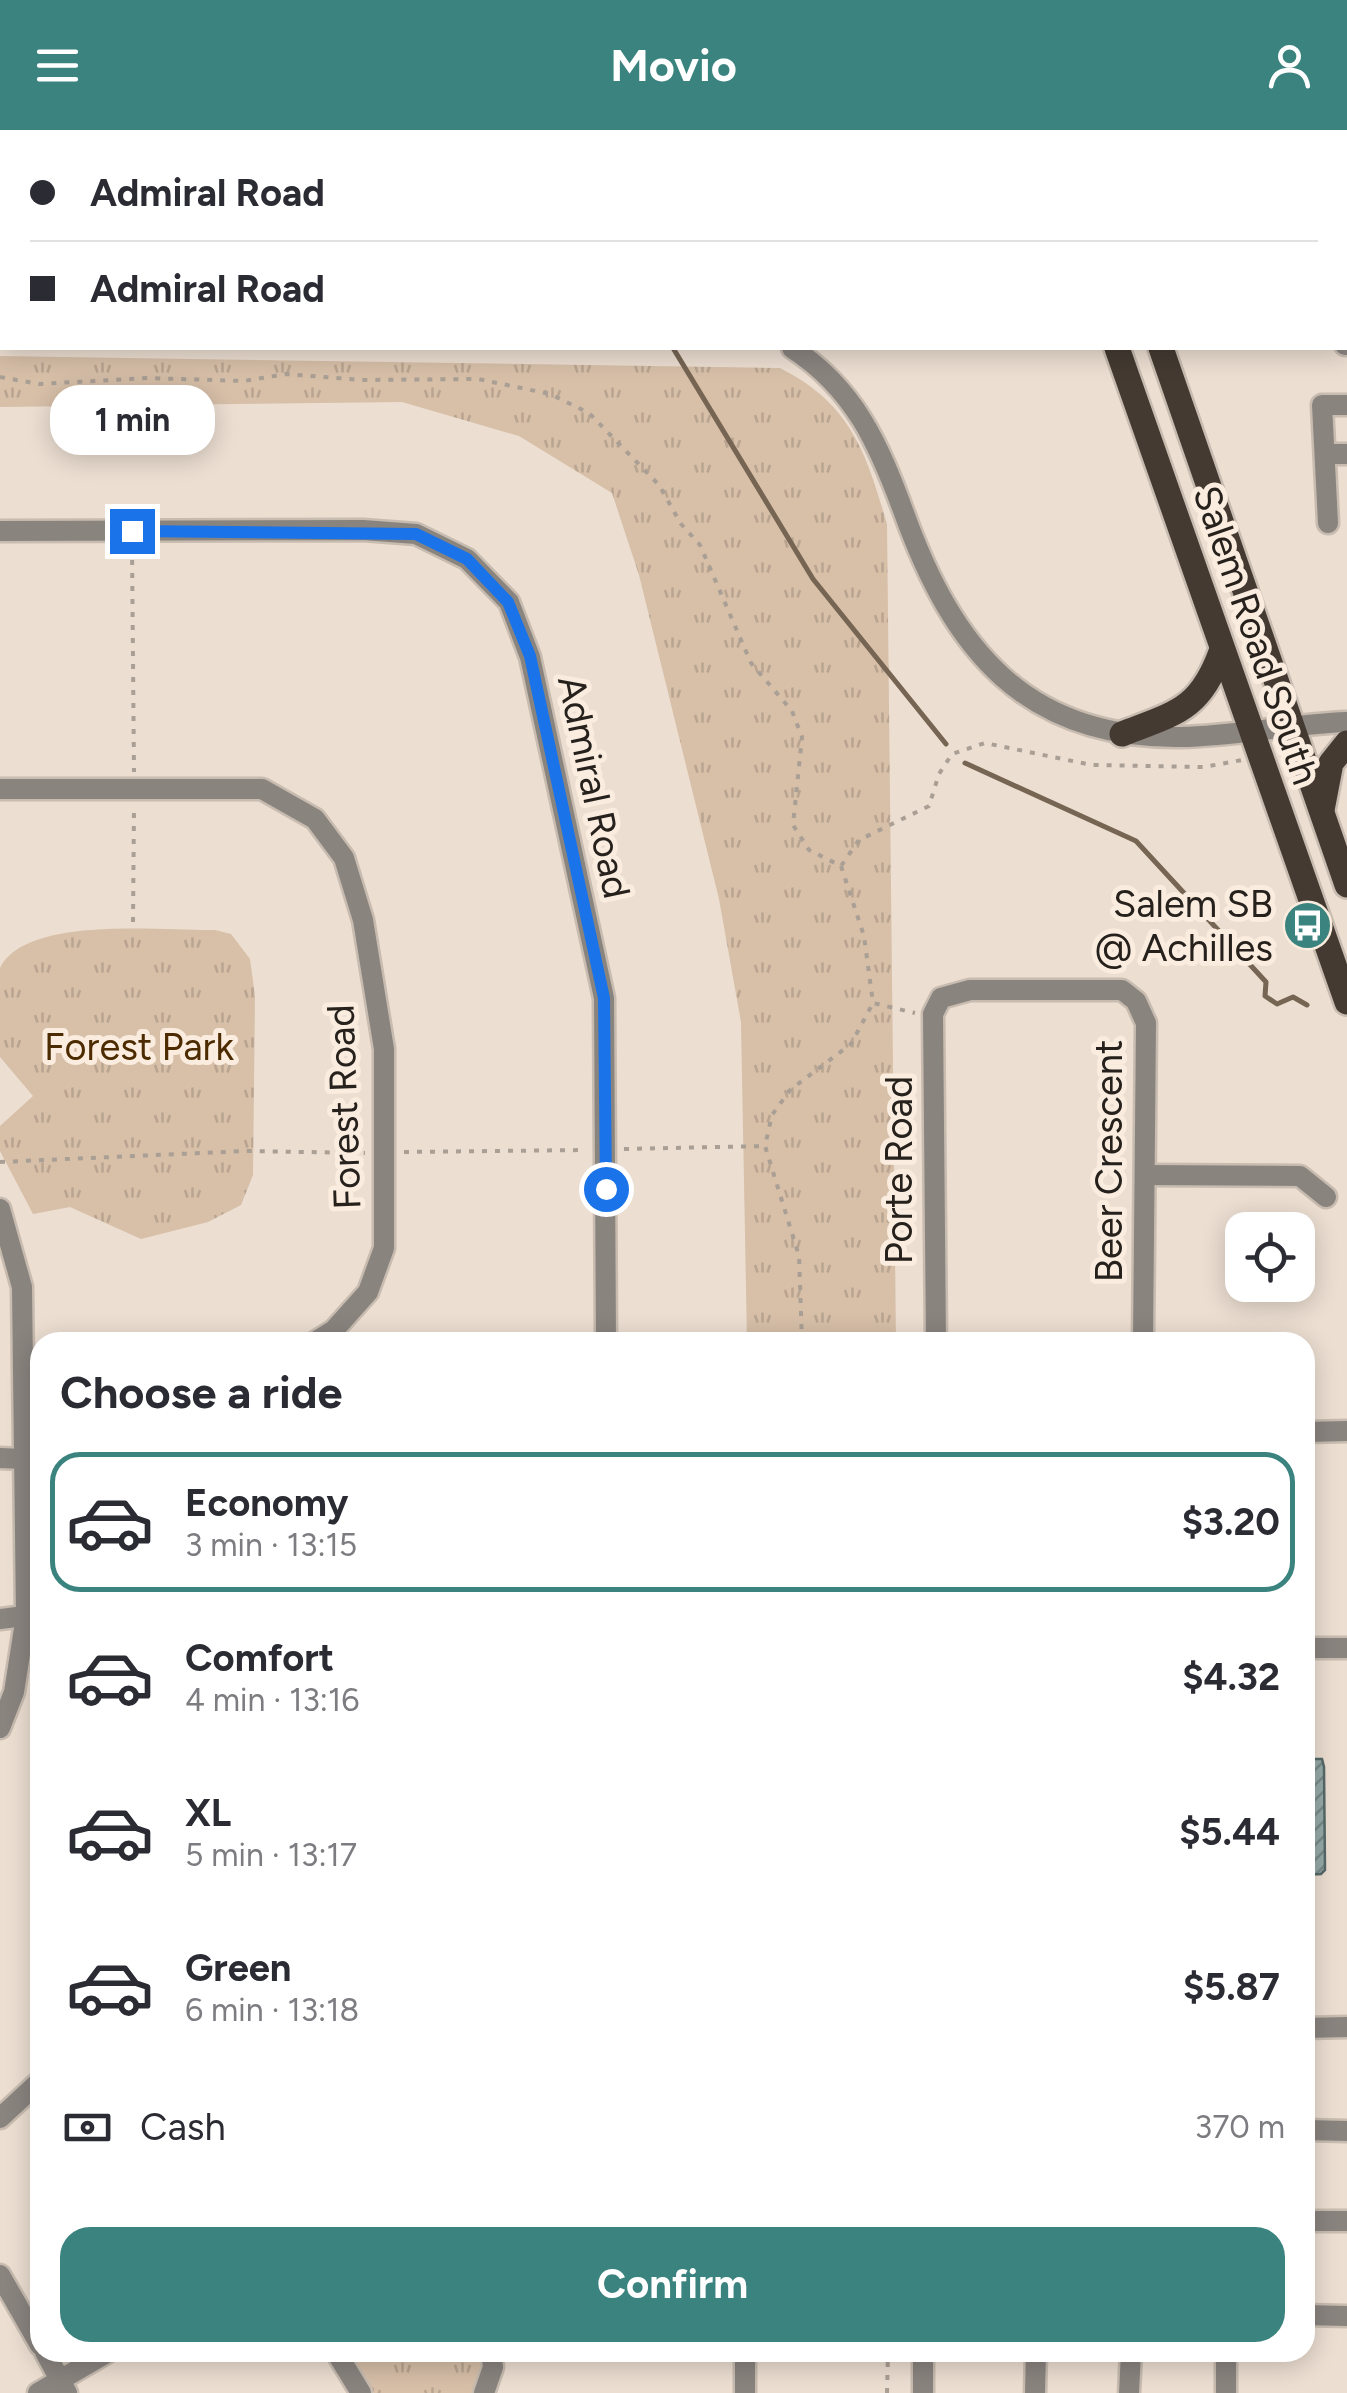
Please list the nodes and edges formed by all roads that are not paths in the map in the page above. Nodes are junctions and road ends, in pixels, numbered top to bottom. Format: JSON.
{"nodes":[{"id":1,"x":795,"y":350,"type":"edge"},
{"id":2,"x":1118,"y":350,"type":"edge"},
{"id":3,"x":1162,"y":350,"type":"edge"},
{"id":4,"x":1347,"y":405,"type":"edge"},
{"id":5,"x":1325,"y":454,"type":"junction"},
{"id":6,"x":1347,"y":454,"type":"edge"},
{"id":7,"x":1328,"y":523,"type":"dead end"},
{"id":8,"x":0,"y":531,"type":"edge"},
{"id":9,"x":1221,"y":652,"type":"junction"},
{"id":10,"x":1347,"y":722,"type":"edge"},
{"id":11,"x":1291,"y":726,"type":"junction"},
{"id":12,"x":1248,"y":731,"type":"junction"},
{"id":13,"x":1122,"y":734,"type":"junction"},
{"id":14,"x":1347,"y":744,"type":"edge"},
{"id":15,"x":0,"y":789,"type":"edge"},
{"id":16,"x":1322,"y":810,"type":"junction"},
{"id":17,"x":1347,"y":885,"type":"edge"},
{"id":18,"x":941,"y":998,"type":"joint"},
{"id":19,"x":1347,"y":1002,"type":"edge"},
{"id":20,"x":1145,"y":1176,"type":"junction"},
{"id":21,"x":1326,"y":1197,"type":"dead end"},
{"id":22,"x":0,"y":1210,"type":"edge"},
{"id":23,"x":331,"y":1332,"type":"edge"},
{"id":24,"x":606,"y":1332,"type":"edge"},
{"id":25,"x":936,"y":1332,"type":"edge"},
{"id":26,"x":1144,"y":1332,"type":"edge"},
{"id":27,"x":29,"y":1358,"type":"edge"},
{"id":28,"x":0,"y":1366,"type":"edge"},
{"id":29,"x":1347,"y":1431,"type":"edge"},
{"id":30,"x":1315,"y":1432,"type":"edge"},
{"id":31,"x":0,"y":1458,"type":"edge"},
{"id":32,"x":23,"y":1459,"type":"junction"},
{"id":33,"x":30,"y":1568,"type":"edge"},
{"id":34,"x":30,"y":1615,"type":"edge"},
{"id":35,"x":0,"y":1619,"type":"edge"},
{"id":36,"x":30,"y":1627,"type":"edge"},
{"id":37,"x":1315,"y":1648,"type":"edge"},
{"id":38,"x":1347,"y":1648,"type":"edge"},
{"id":39,"x":0,"y":1728,"type":"edge"},
{"id":40,"x":1347,"y":2027,"type":"edge"},
{"id":41,"x":1315,"y":2028,"type":"edge"},
{"id":42,"x":30,"y":2090,"type":"edge"},
{"id":43,"x":0,"y":2118,"type":"edge"},
{"id":44,"x":1315,"y":2130,"type":"edge"},
{"id":45,"x":1347,"y":2131,"type":"edge"},
{"id":46,"x":1315,"y":2222,"type":"edge"},
{"id":47,"x":1347,"y":2222,"type":"edge"},
{"id":48,"x":0,"y":2275,"type":"edge"},
{"id":49,"x":1315,"y":2316,"type":"edge"},
{"id":50,"x":1347,"y":2316,"type":"edge"},
{"id":51,"x":30,"y":2328,"type":"edge"},
{"id":52,"x":49,"y":2362,"type":"edge"},
{"id":53,"x":95,"y":2362,"type":"edge"},
{"id":54,"x":342,"y":2362,"type":"edge"},
{"id":55,"x":493,"y":2362,"type":"edge"},
{"id":56,"x":745,"y":2362,"type":"edge"},
{"id":57,"x":924,"y":2362,"type":"edge"},
{"id":58,"x":1036,"y":2362,"type":"edge"},
{"id":59,"x":1131,"y":2362,"type":"edge"},
{"id":60,"x":1226,"y":2362,"type":"edge"},
{"id":61,"x":63,"y":2387,"type":"edge"},
{"id":62,"x":38,"y":2393,"type":"edge"},
{"id":63,"x":361,"y":2393,"type":"edge"},
{"id":64,"x":484,"y":2393,"type":"edge"},
{"id":65,"x":745,"y":2393,"type":"edge"},
{"id":66,"x":923,"y":2393,"type":"edge"},
{"id":67,"x":1035,"y":2393,"type":"edge"},
{"id":68,"x":1129,"y":2393,"type":"edge"},
{"id":69,"x":1226,"y":2393,"type":"edge"}],
"edges":[{"from":1,"to":13,"type":"street"},
{"from":2,"to":9,"type":"main road","name":"Salem Road South"},
{"from":3,"to":11,"type":"main road","name":"Salem Road South"},
{"from":4,"to":5,"type":"street"},
{"from":5,"to":6,"type":"street"},
{"from":5,"to":7,"type":"street"},
{"from":8,"to":24,"type":"street","name":"Admiral Road"},
{"from":9,"to":12,"type":"main road","name":"Salem Road South"},
{"from":9,"to":13,"type":"main road"},
{"from":10,"to":11,"type":"street"},
{"from":11,"to":12,"type":"street"},
{"from":11,"to":16,"type":"main road","name":"Salem Road South"},
{"from":12,"to":13,"type":"street"},
{"from":12,"to":19,"type":"main road","name":"Salem Road South"},
{"from":14,"to":16,"type":"main road"},
{"from":15,"to":23,"type":"street","name":"Forest Road"},
{"from":16,"to":17,"type":"main road","name":"Salem Road South"},
{"from":18,"to":20,"type":"street","name":"Beer Crescent"},
{"from":18,"to":25,"type":"street","name":"Porte Road"},
{"from":20,"to":21,"type":"street"},
{"from":20,"to":26,"type":"street","name":"Beer Crescent"},
{"from":22,"to":27,"type":"street"},
{"from":27,"to":28,"type":"street"},
{"from":27,"to":32,"type":"street"},
{"from":29,"to":30,"type":"street"},
{"from":31,"to":32,"type":"street"},
{"from":32,"to":33,"type":"street"},
{"from":34,"to":35,"type":"street"},
{"from":36,"to":39,"type":"street"},
{"from":37,"to":38,"type":"street"},
{"from":40,"to":41,"type":"street"},
{"from":42,"to":43,"type":"street"},
{"from":44,"to":45,"type":"street"},
{"from":46,"to":47,"type":"street"},
{"from":48,"to":51,"type":"street"},
{"from":49,"to":50,"type":"street"},
{"from":52,"to":61,"type":"street"},
{"from":53,"to":61,"type":"street"},
{"from":54,"to":63,"type":"street"},
{"from":55,"to":64,"type":"street"},
{"from":56,"to":65,"type":"street"},
{"from":57,"to":66,"type":"street"},
{"from":58,"to":67,"type":"street"},
{"from":59,"to":68,"type":"street"},
{"from":60,"to":69,"type":"street"},
{"from":61,"to":62,"type":"street"}]}
